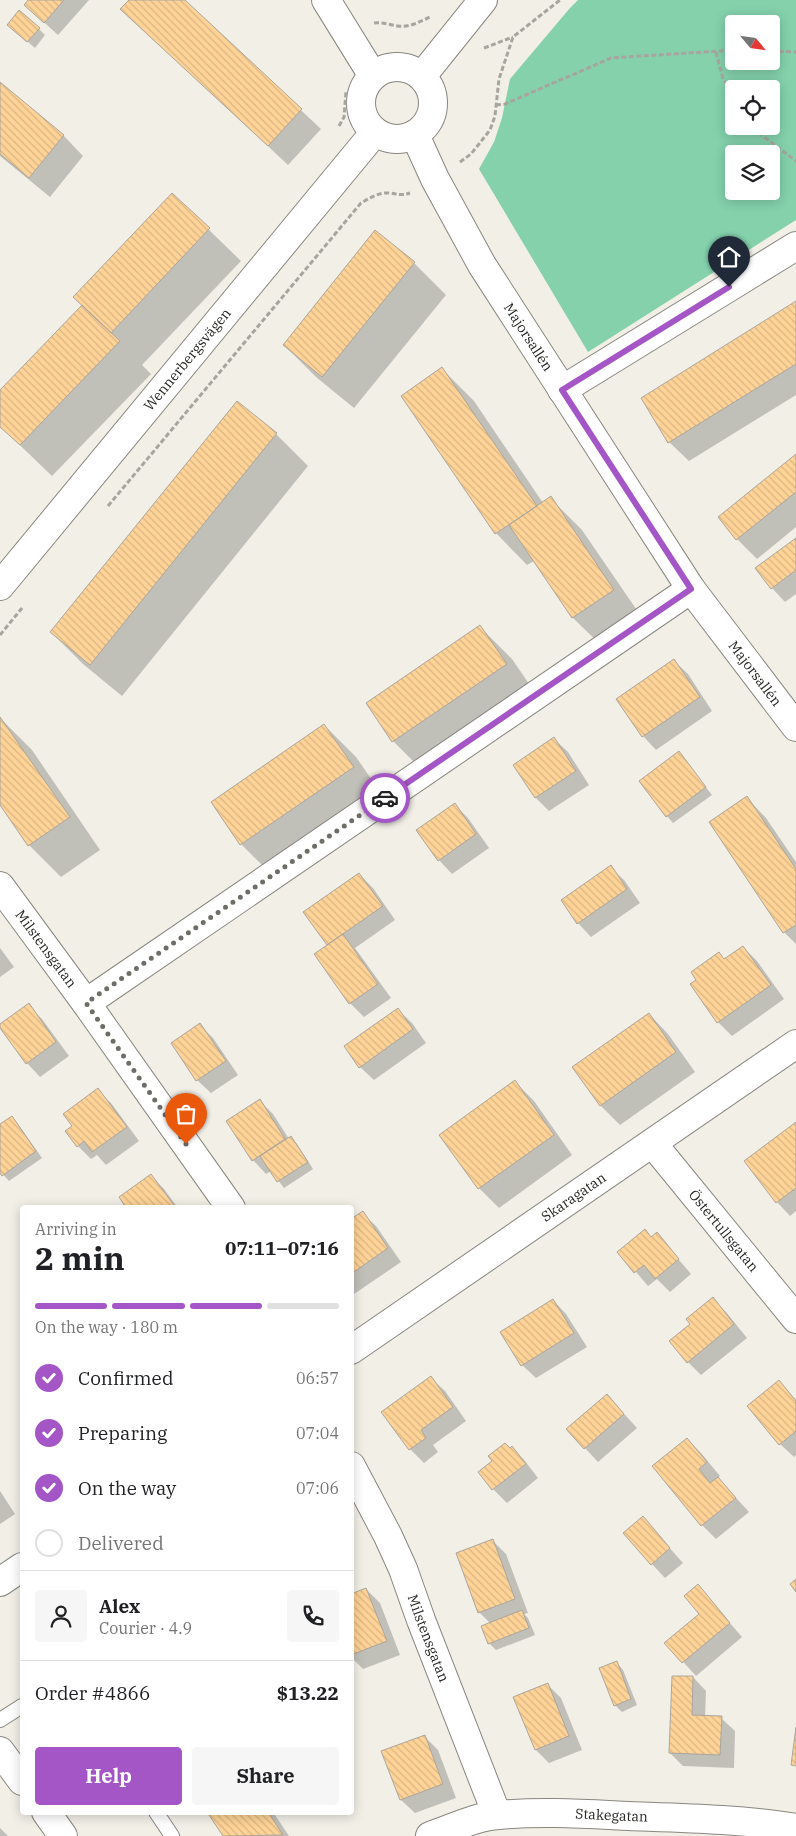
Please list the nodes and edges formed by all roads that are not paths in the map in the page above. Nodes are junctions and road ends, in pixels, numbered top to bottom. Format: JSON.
{"nodes":[{"id":1,"x":326,"y":0,"type":"edge"},
{"id":2,"x":484,"y":0,"type":"edge"},
{"id":3,"x":373,"y":76,"type":"junction"},
{"id":4,"x":422,"y":76,"type":"junction"},
{"id":5,"x":374,"y":132,"type":"junction"},
{"id":6,"x":415,"y":135,"type":"junction"},
{"id":7,"x":796,"y":246,"type":"edge"},
{"id":8,"x":562,"y":390,"type":"junction"},
{"id":9,"x":0,"y":586,"type":"edge"},
{"id":10,"x":691,"y":589,"type":"junction"},
{"id":11,"x":796,"y":727,"type":"edge"},
{"id":12,"x":0,"y":886,"type":"edge"},
{"id":13,"x":86,"y":1003,"type":"junction"},
{"id":14,"x":796,"y":1044,"type":"edge"},
{"id":15,"x":653,"y":1144,"type":"junction"},
{"id":16,"x":229,"y":1205,"type":"edge"},
{"id":17,"x":796,"y":1319,"type":"edge"},
{"id":18,"x":354,"y":1348,"type":"edge"},
{"id":19,"x":354,"y":1472,"type":"edge"},
{"id":20,"x":20,"y":1568,"type":"edge"},
{"id":21,"x":0,"y":1582,"type":"edge"},
{"id":22,"x":20,"y":1707,"type":"edge"},
{"id":23,"x":0,"y":1720,"type":"edge"},
{"id":24,"x":0,"y":1750,"type":"edge"},
{"id":25,"x":20,"y":1778,"type":"edge"},
{"id":26,"x":48,"y":1815,"type":"edge"},
{"id":27,"x":158,"y":1815,"type":"edge"},
{"id":28,"x":497,"y":1815,"type":"junction"},
{"id":29,"x":796,"y":1828,"type":"edge"},
{"id":30,"x":63,"y":1836,"type":"edge"},
{"id":31,"x":172,"y":1836,"type":"edge"},
{"id":32,"x":430,"y":1836,"type":"edge"}],
"edges":[{"from":1,"to":3,"type":"street"},
{"from":2,"to":4,"type":"street"},
{"from":3,"to":4,"type":"street"},
{"from":3,"to":5,"type":"street"},
{"from":4,"to":6,"type":"street"},
{"from":5,"to":6,"type":"street"},
{"from":5,"to":9,"type":"street","name":"Wennerbergsvägen"},
{"from":6,"to":8,"type":"street","name":"Majorsallén"},
{"from":7,"to":8,"type":"street"},
{"from":8,"to":10,"type":"street","name":"Majorsallén"},
{"from":10,"to":11,"type":"street","name":"Majorsallén"},
{"from":10,"to":13,"type":"street"},
{"from":12,"to":13,"type":"street","name":"Milstensgatan"},
{"from":13,"to":16,"type":"street","name":"Milstensgatan"},
{"from":14,"to":15,"type":"street","name":"Skaragatan"},
{"from":15,"to":17,"type":"street","name":"Östertullsgatan"},
{"from":15,"to":18,"type":"street","name":"Skaragatan"},
{"from":19,"to":28,"type":"street","name":"Milstensgatan"},
{"from":20,"to":21,"type":"street"},
{"from":22,"to":23,"type":"lane"},
{"from":24,"to":25,"type":"street"},
{"from":26,"to":30,"type":"street"},
{"from":27,"to":31,"type":"lane"},
{"from":28,"to":29,"type":"street","name":"Stakegatan"},
{"from":28,"to":32,"type":"street","name":"Stakegatan"}]}
